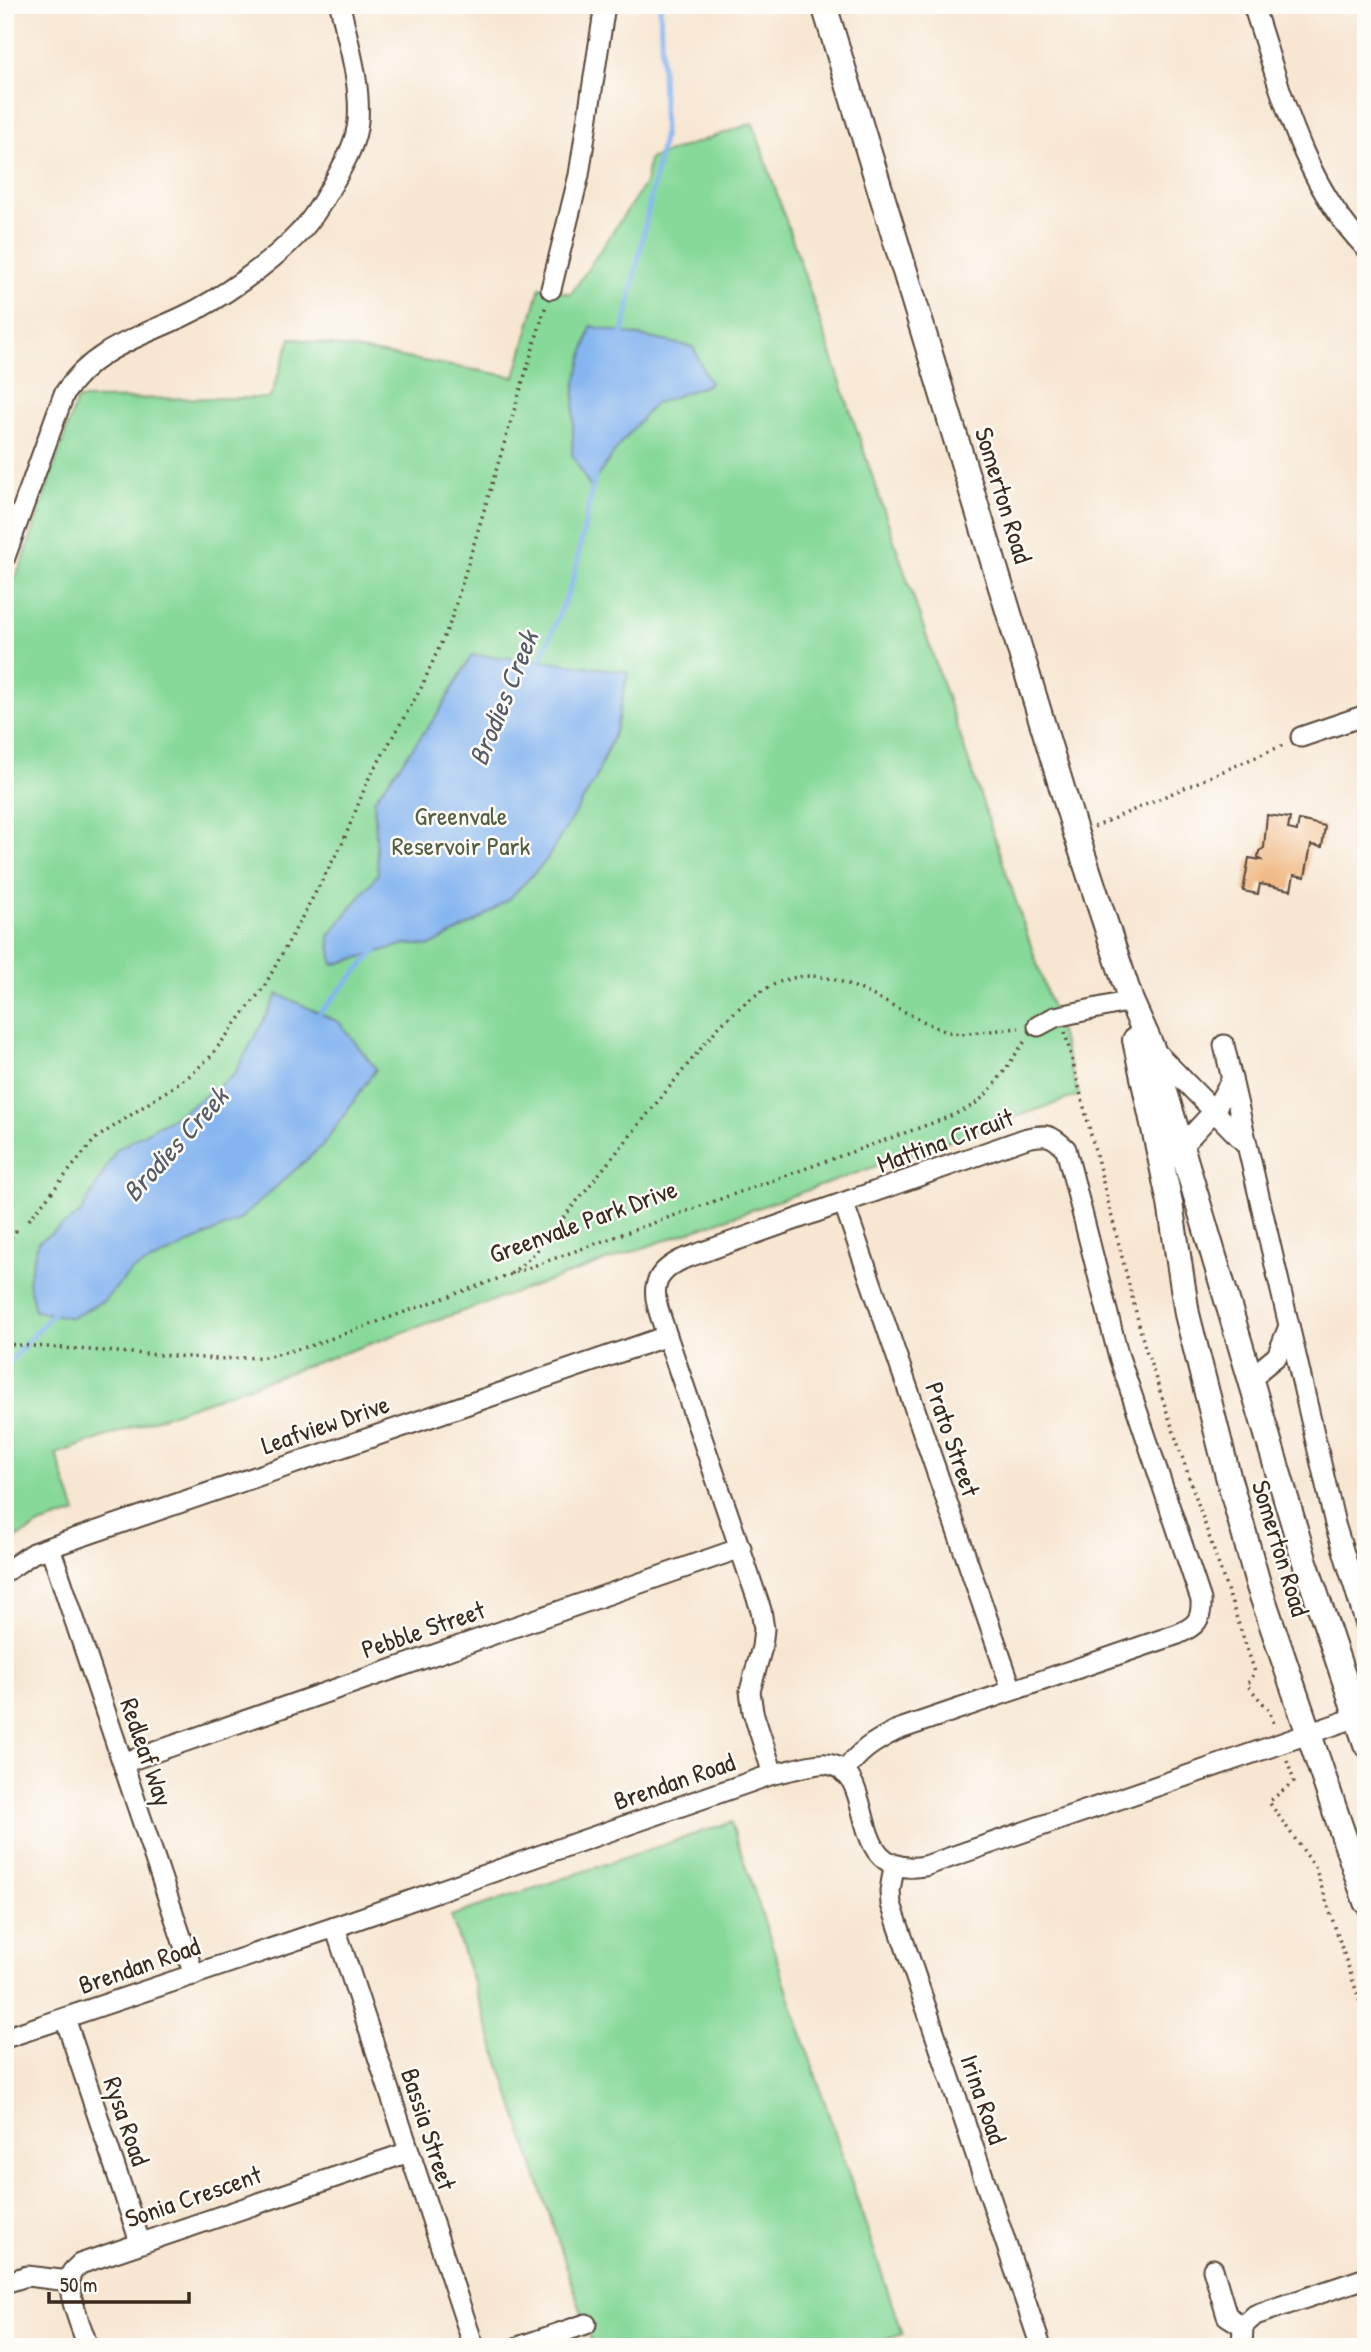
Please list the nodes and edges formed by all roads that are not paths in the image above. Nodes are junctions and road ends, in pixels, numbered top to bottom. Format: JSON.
{"nodes":[{"id":1,"x":340,"y":5,"type":"edge"},
{"id":2,"x":605,"y":5,"type":"edge"},
{"id":3,"x":824,"y":5,"type":"edge"},
{"id":4,"x":1253,"y":5,"type":"edge"},
{"id":5,"x":1366,"y":248,"type":"edge"},
{"id":6,"x":551,"y":289,"type":"road end"},
{"id":7,"x":5,"y":557,"type":"edge"},
{"id":8,"x":1366,"y":715,"type":"edge"},
{"id":9,"x":1301,"y":737,"type":"road end"},
{"id":10,"x":1131,"y":1001,"type":"junction"},
{"id":11,"x":1038,"y":1026,"type":"road end"},
{"id":12,"x":1224,"y":1045,"type":"dead end"},
{"id":13,"x":1152,"y":1048,"type":"junction"},
{"id":14,"x":1232,"y":1079,"type":"junction"},
{"id":15,"x":1214,"y":1111,"type":"junction"},
{"id":16,"x":1247,"y":1145,"type":"junction"},
{"id":17,"x":1180,"y":1148,"type":"junction"},
{"id":18,"x":1170,"y":1203,"type":"junction"},
{"id":19,"x":844,"y":1204,"type":"junction"},
{"id":20,"x":1289,"y":1326,"type":"junction"},
{"id":21,"x":667,"y":1336,"type":"junction"},
{"id":22,"x":1251,"y":1382,"type":"junction"},
{"id":23,"x":50,"y":1547,"type":"junction"},
{"id":24,"x":741,"y":1548,"type":"junction"},
{"id":25,"x":5,"y":1572,"type":"edge"},
{"id":26,"x":1366,"y":1625,"type":"edge"},
{"id":27,"x":1012,"y":1690,"type":"junction"},
{"id":28,"x":1361,"y":1716,"type":"edge"},
{"id":29,"x":1309,"y":1734,"type":"junction"},
{"id":30,"x":1366,"y":1744,"type":"edge"},
{"id":31,"x":123,"y":1763,"type":"junction"},
{"id":32,"x":844,"y":1773,"type":"junction"},
{"id":33,"x":773,"y":1774,"type":"junction"},
{"id":34,"x":894,"y":1866,"type":"junction"},
{"id":35,"x":1366,"y":1902,"type":"edge"},
{"id":36,"x":335,"y":1927,"type":"junction"},
{"id":37,"x":194,"y":1975,"type":"junction"},
{"id":38,"x":65,"y":2018,"type":"junction"},
{"id":39,"x":5,"y":2038,"type":"edge"},
{"id":40,"x":409,"y":2151,"type":"junction"},
{"id":41,"x":140,"y":2242,"type":"junction"},
{"id":42,"x":1213,"y":2269,"type":"dead end"},
{"id":43,"x":1366,"y":2278,"type":"edge"},
{"id":44,"x":69,"y":2281,"type":"junction"},
{"id":45,"x":5,"y":2283,"type":"edge"},
{"id":46,"x":586,"y":2324,"type":"dead end"},
{"id":47,"x":1244,"y":2326,"type":"junction"},
{"id":48,"x":88,"y":2347,"type":"edge"},
{"id":49,"x":474,"y":2347,"type":"edge"},
{"id":50,"x":518,"y":2347,"type":"edge"},
{"id":51,"x":1041,"y":2347,"type":"edge"},
{"id":52,"x":1242,"y":2347,"type":"edge"}],
"edges":[{"from":1,"to":7,"type":"street"},
{"from":2,"to":6,"type":"street"},
{"from":3,"to":10,"type":"main road","name":"Somerton Road"},
{"from":4,"to":5,"type":"street"},
{"from":8,"to":9,"type":"street"},
{"from":10,"to":11,"type":"street"},
{"from":10,"to":13,"type":"main road","name":"Somerton Road"},
{"from":10,"to":18,"type":"main road","name":"Somerton Road"},
{"from":12,"to":14,"type":"street"},
{"from":13,"to":15,"type":"street","name":"Somerton Road"},
{"from":13,"to":17,"type":"main road","name":"Somerton Road"},
{"from":14,"to":15,"type":"street"},
{"from":14,"to":16,"type":"street"},
{"from":15,"to":16,"type":"street","name":"Somerton Road"},
{"from":15,"to":17,"type":"street"},
{"from":16,"to":20,"type":"street"},
{"from":17,"to":18,"type":"street","name":"Somerton Road"},
{"from":17,"to":22,"type":"main road","name":"Somerton Road"},
{"from":18,"to":29,"type":"main road","name":"Somerton Road"},
{"from":19,"to":21,"type":"street","name":"Mattina Circuit"},
{"from":19,"to":27,"type":"street","name":"Prato Street"},
{"from":19,"to":27,"type":"street","name":"Mattina Circuit"},
{"from":20,"to":22,"type":"street"},
{"from":20,"to":26,"type":"street"},
{"from":21,"to":23,"type":"street","name":"Leafview Drive"},
{"from":21,"to":24,"type":"street","name":"Mattina Circuit"},
{"from":22,"to":28,"type":"main road","name":"Somerton Road"},
{"from":23,"to":25,"type":"street","name":"Leafview Drive"},
{"from":23,"to":31,"type":"street","name":"Redleaf Way"},
{"from":24,"to":31,"type":"street","name":"Pebble Street"},
{"from":24,"to":33,"type":"street","name":"Mattina Circuit"},
{"from":27,"to":32,"type":"street","name":"Mattina Circuit"},
{"from":28,"to":29,"type":"street"},
{"from":28,"to":30,"type":"main road","name":"Somerton Road"},
{"from":29,"to":34,"type":"street"},
{"from":29,"to":35,"type":"main road","name":"Somerton Road"},
{"from":31,"to":37,"type":"street","name":"Redleaf Way"},
{"from":32,"to":33,"type":"street","name":"Brendan Road"},
{"from":32,"to":34,"type":"street"},
{"from":33,"to":36,"type":"street","name":"Brendan Road"},
{"from":34,"to":51,"type":"street","name":"Irina Road"},
{"from":36,"to":37,"type":"street","name":"Brendan Road"},
{"from":36,"to":40,"type":"street","name":"Bassia Street"},
{"from":37,"to":38,"type":"street","name":"Brendan Road"},
{"from":38,"to":39,"type":"street","name":"Brendan Road"},
{"from":38,"to":41,"type":"street","name":"Rysa Road"},
{"from":40,"to":41,"type":"street","name":"Sonia Crescent"},
{"from":40,"to":49,"type":"street","name":"Bassia Street"},
{"from":41,"to":44,"type":"street","name":"Sonia Crescent"},
{"from":42,"to":47,"type":"street"},
{"from":43,"to":47,"type":"street"},
{"from":44,"to":45,"type":"street"},
{"from":44,"to":48,"type":"street"},
{"from":46,"to":50,"type":"street"},
{"from":47,"to":52,"type":"street"}]}
